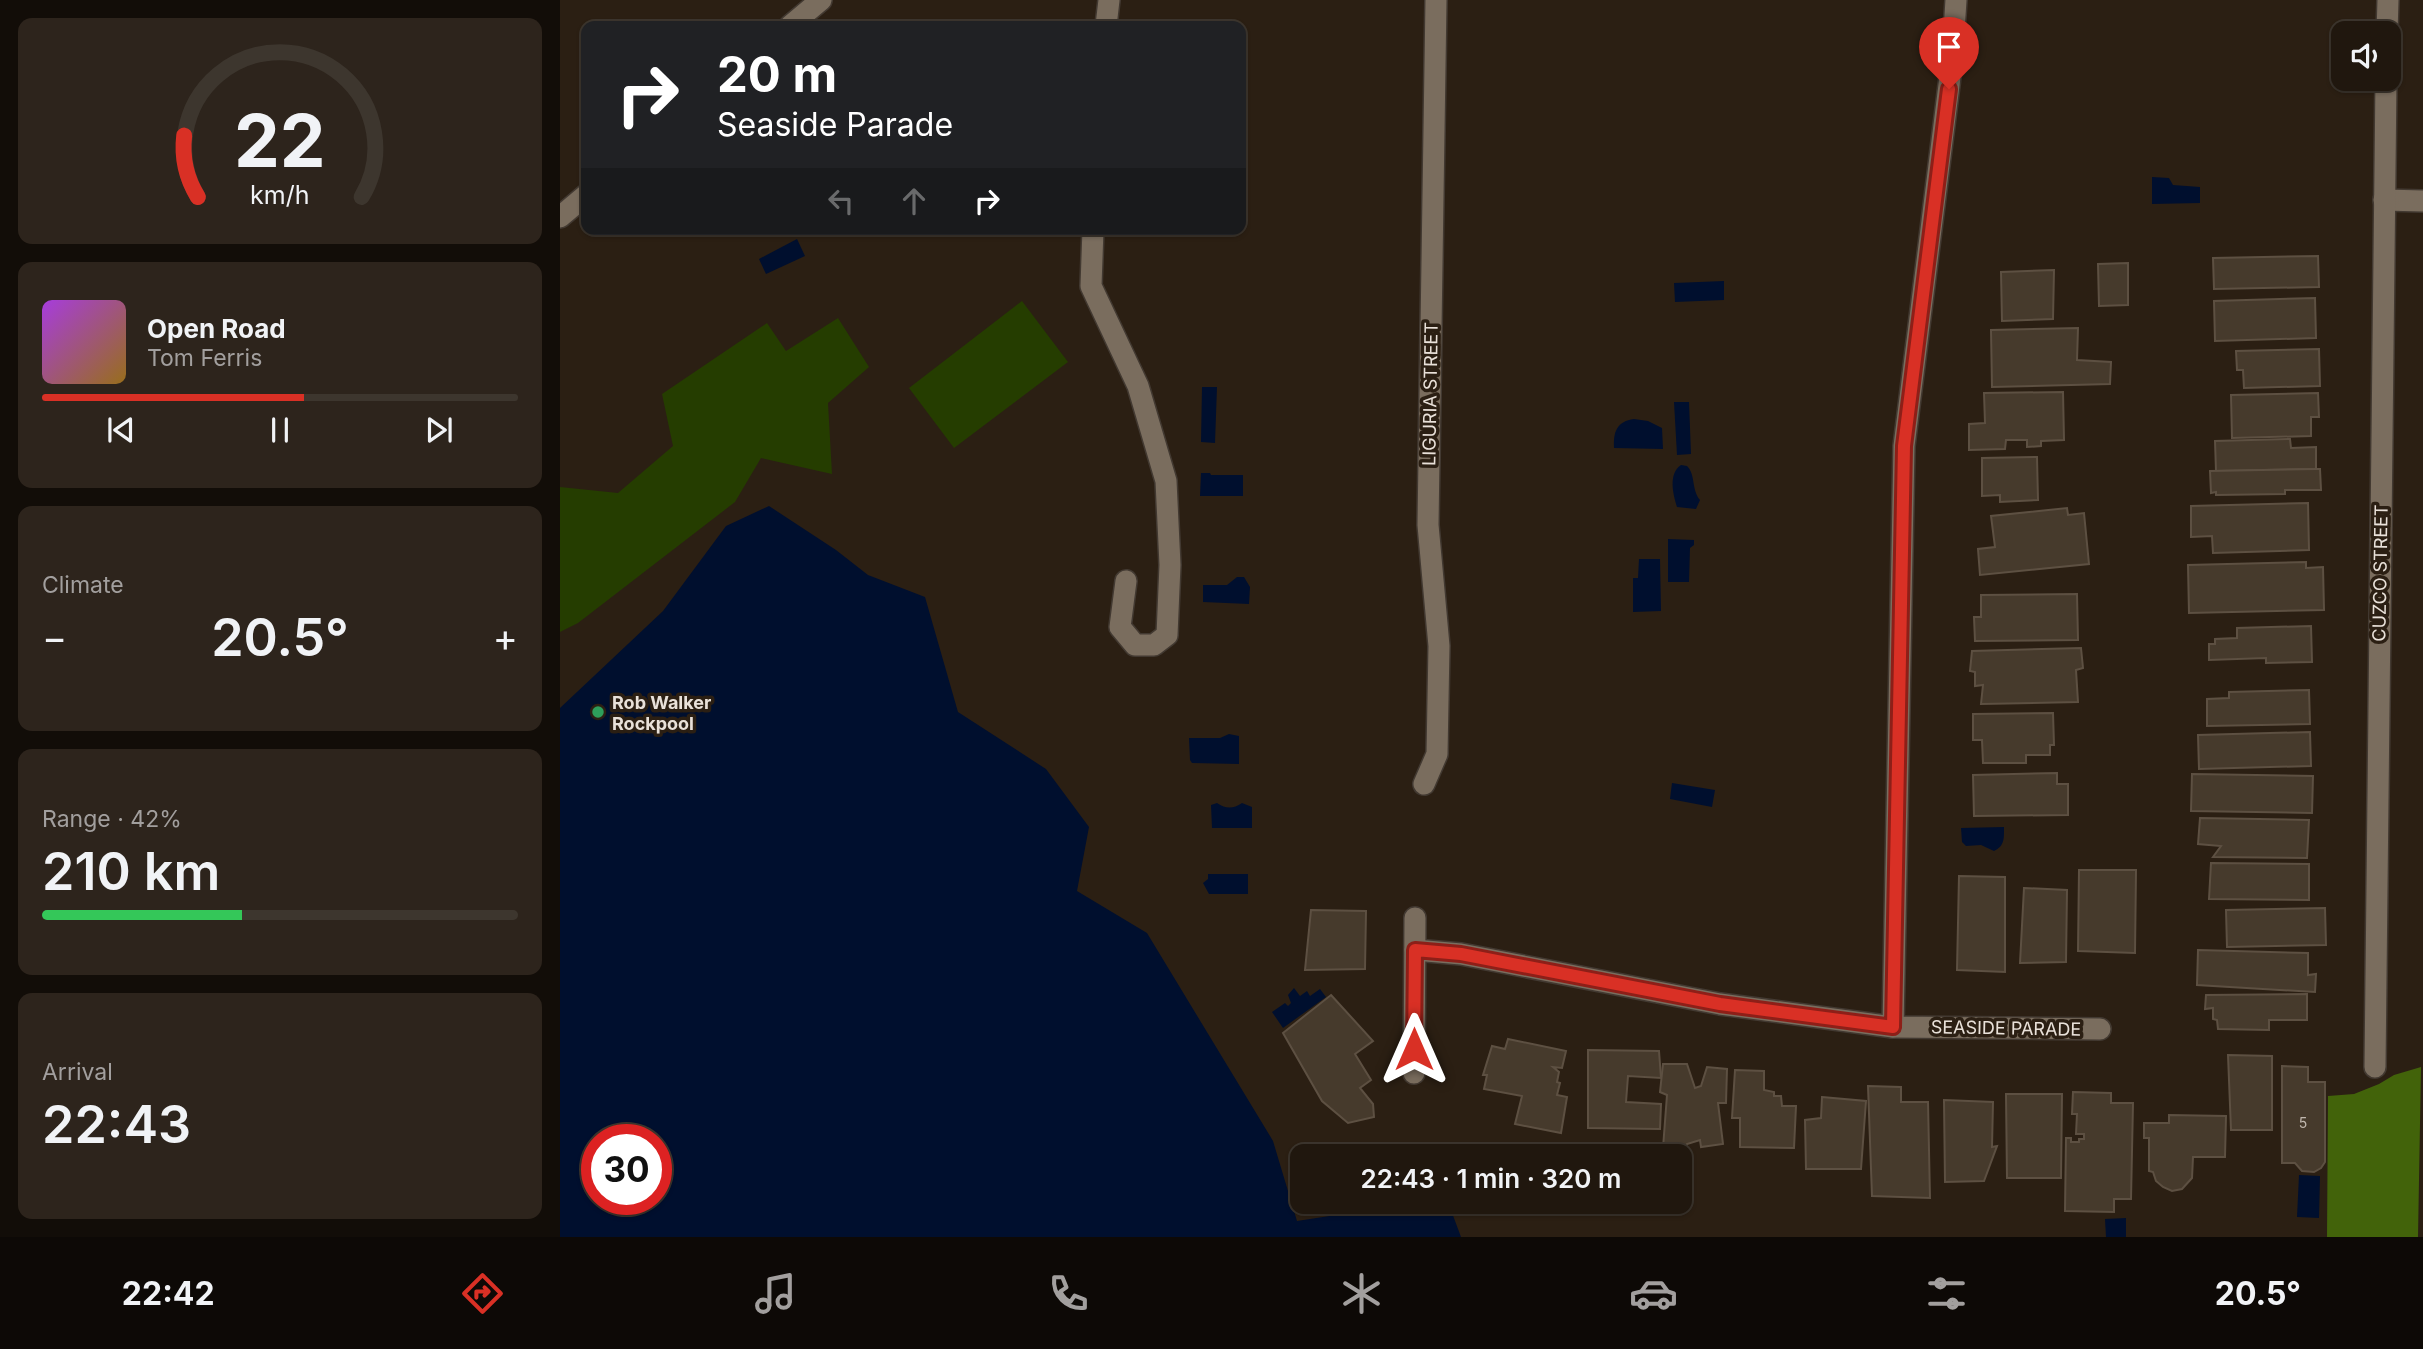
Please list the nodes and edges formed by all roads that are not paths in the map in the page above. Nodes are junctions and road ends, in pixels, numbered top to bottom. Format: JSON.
{"nodes":[{"id":1,"x":821,"y":0,"type":"edge"},
{"id":2,"x":1109,"y":0,"type":"edge"},
{"id":3,"x":1436,"y":0,"type":"edge"},
{"id":4,"x":1956,"y":0,"type":"edge"},
{"id":5,"x":2388,"y":0,"type":"edge"},
{"id":6,"x":796,"y":21,"type":"edge"},
{"id":7,"x":1107,"y":21,"type":"edge"},
{"id":8,"x":2387,"y":21,"type":"edge"},
{"id":9,"x":2386,"y":91,"type":"edge"},
{"id":10,"x":581,"y":199,"type":"edge"},
{"id":11,"x":2384,"y":200,"type":"junction"},
{"id":12,"x":2423,"y":201,"type":"edge"},
{"id":13,"x":560,"y":217,"type":"edge"},
{"id":14,"x":1093,"y":235,"type":"edge"},
{"id":15,"x":1126,"y":581,"type":"dead end"},
{"id":16,"x":1424,"y":784,"type":"dead end"},
{"id":17,"x":1415,"y":918,"type":"dead end"},
{"id":18,"x":1415,"y":950,"type":"junction"},
{"id":19,"x":1893,"y":1027,"type":"junction"},
{"id":20,"x":2100,"y":1029,"type":"dead end"},
{"id":21,"x":2375,"y":1067,"type":"dead end"},
{"id":22,"x":1414,"y":1073,"type":"dead end"}],
"edges":[{"from":1,"to":6,"type":"street"},
{"from":2,"to":7,"type":"street"},
{"from":3,"to":16,"type":"street","name":"LIGURIA STREET"},
{"from":4,"to":19,"type":"street"},
{"from":5,"to":8,"type":"street"},
{"from":9,"to":11,"type":"street","name":"CUZCO STREET"},
{"from":10,"to":13,"type":"street"},
{"from":11,"to":12,"type":"street"},
{"from":11,"to":21,"type":"street","name":"CUZCO STREET"},
{"from":14,"to":15,"type":"street"},
{"from":17,"to":18,"type":"street"},
{"from":18,"to":19,"type":"street","name":"SEASIDE PARADE"},
{"from":18,"to":22,"type":"street"},
{"from":19,"to":20,"type":"street","name":"SEASIDE PARADE"}]}
